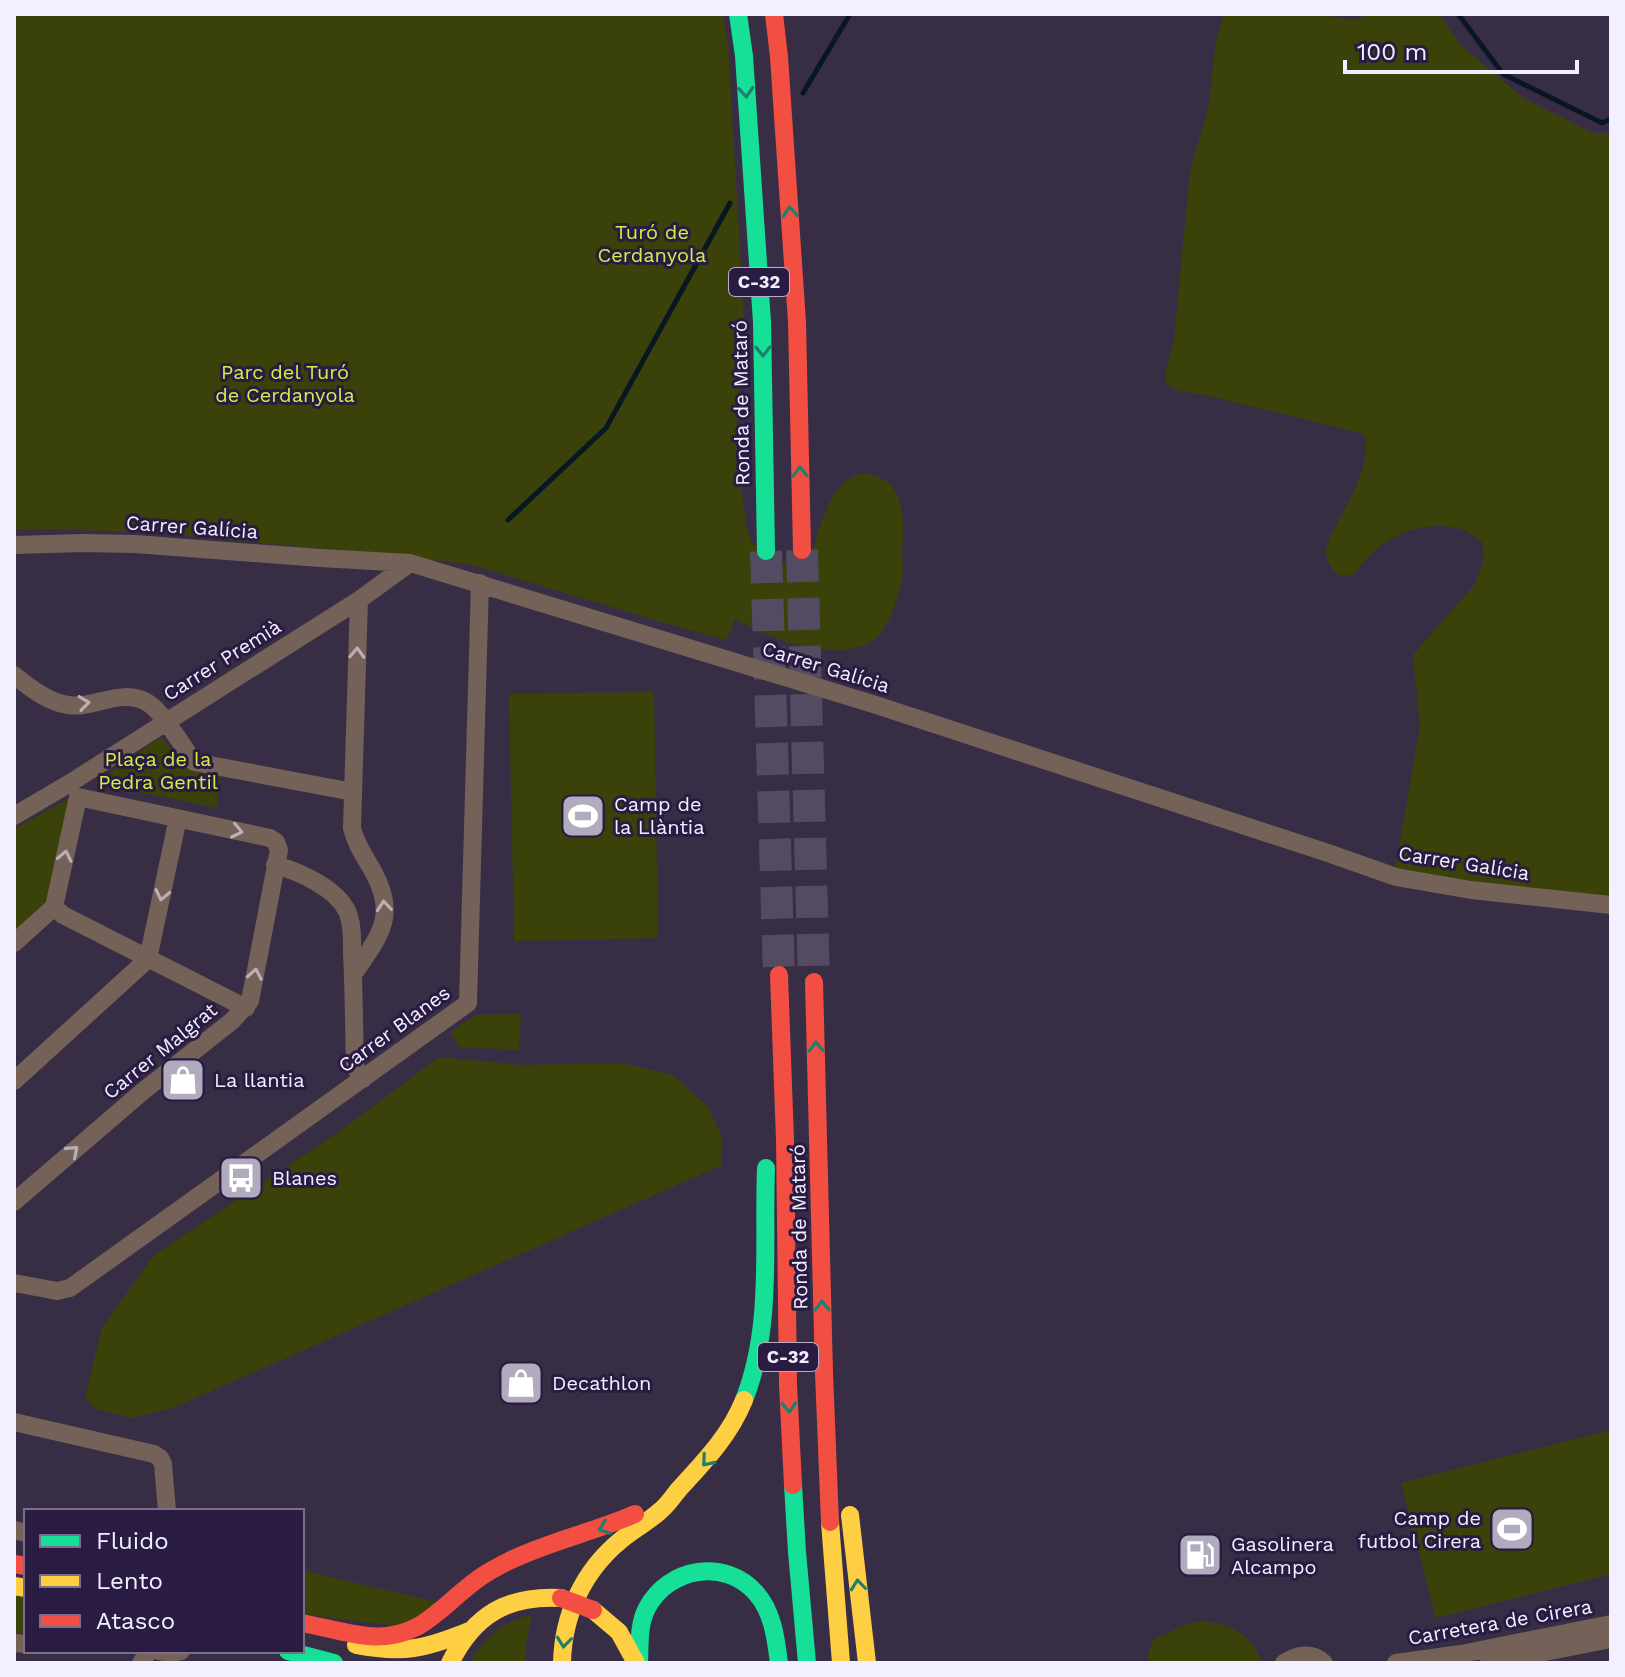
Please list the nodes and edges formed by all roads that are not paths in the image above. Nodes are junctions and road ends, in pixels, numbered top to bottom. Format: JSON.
{"nodes":[{"id":1,"x":738,"y":14,"type":"edge"},
{"id":2,"x":774,"y":14,"type":"edge"},
{"id":3,"x":14,"y":545,"type":"edge"},
{"id":4,"x":802,"y":550,"type":"tunnel mouth"},
{"id":5,"x":766,"y":551,"type":"tunnel mouth"},
{"id":6,"x":410,"y":563,"type":"junction"},
{"id":7,"x":480,"y":583,"type":"junction"},
{"id":8,"x":359,"y":600,"type":"junction"},
{"id":9,"x":18,"y":682,"type":"edge"},
{"id":10,"x":165,"y":722,"type":"junction"},
{"id":11,"x":74,"y":790,"type":"junction"},
{"id":12,"x":353,"y":792,"type":"junction"},
{"id":13,"x":14,"y":816,"type":"edge"},
{"id":14,"x":178,"y":818,"type":"junction"},
{"id":15,"x":277,"y":858,"type":"junction"},
{"id":16,"x":1611,"y":905,"type":"edge"},
{"id":17,"x":54,"y":907,"type":"junction"},
{"id":18,"x":14,"y":943,"type":"edge"},
{"id":19,"x":148,"y":959,"type":"junction"},
{"id":20,"x":353,"y":975,"type":"junction"},
{"id":21,"x":779,"y":975,"type":"tunnel mouth"},
{"id":22,"x":814,"y":982,"type":"tunnel mouth"},
{"id":23,"x":246,"y":1008,"type":"junction"},
{"id":24,"x":781,"y":1050,"type":"junction"},
{"id":25,"x":363,"y":1079,"type":"junction"},
{"id":26,"x":14,"y":1081,"type":"edge"},
{"id":27,"x":818,"y":1112,"type":"junction"},
{"id":28,"x":14,"y":1202,"type":"edge"},
{"id":29,"x":14,"y":1283,"type":"edge"},
{"id":30,"x":14,"y":1422,"type":"edge"},
{"id":31,"x":674,"y":1495,"type":"junction"},
{"id":32,"x":167,"y":1509,"type":"edge"},
{"id":33,"x":304,"y":1623,"type":"edge"},
{"id":34,"x":1611,"y":1624,"type":"edge"},
{"id":35,"x":469,"y":1631,"type":"junction"},
{"id":36,"x":304,"y":1632,"type":"edge"},
{"id":37,"x":1611,"y":1639,"type":"edge"},
{"id":38,"x":657,"y":1643,"type":"dead end"},
{"id":39,"x":296,"y":1653,"type":"edge"},
{"id":40,"x":334,"y":1663,"type":"edge"},
{"id":41,"x":450,"y":1663,"type":"edge"},
{"id":42,"x":562,"y":1663,"type":"edge"},
{"id":43,"x":638,"y":1663,"type":"edge"},
{"id":44,"x":771,"y":1663,"type":"edge"},
{"id":45,"x":779,"y":1663,"type":"edge"},
{"id":46,"x":807,"y":1663,"type":"edge"},
{"id":47,"x":841,"y":1663,"type":"edge"},
{"id":48,"x":867,"y":1663,"type":"edge"},
{"id":49,"x":1284,"y":1663,"type":"edge"},
{"id":50,"x":1324,"y":1663,"type":"edge"},
{"id":51,"x":1396,"y":1663,"type":"edge"},
{"id":52,"x":1489,"y":1663,"type":"edge"}],
"edges":[{"from":1,"to":5,"type":"main road","name":"Ronda de Mataró","number":"C-32","one_way":true},
{"from":4,"to":2,"type":"main road","number":"C-32","one_way":true},
{"from":3,"to":6,"type":"street","name":"Carrer Galícia"},
{"from":6,"to":7,"type":"street","name":"Carrer Galícia"},
{"from":6,"to":8,"type":"street","name":"Carrer Premià"},
{"from":7,"to":16,"type":"street","name":"Carrer Galícia"},
{"from":7,"to":25,"type":"street","name":"Carrer Blanes"},
{"from":8,"to":10,"type":"street","name":"Carrer Premià"},
{"from":12,"to":8,"type":"street","one_way":true},
{"from":9,"to":10,"type":"street","one_way":true},
{"from":10,"to":11,"type":"street","name":"Carrer Premià"},
{"from":10,"to":12,"type":"street"},
{"from":11,"to":13,"type":"street","name":"Carrer Premià"},
{"from":11,"to":14,"type":"street"},
{"from":17,"to":11,"type":"street","one_way":true},
{"from":20,"to":12,"type":"street","one_way":true},
{"from":14,"to":15,"type":"street","one_way":true},
{"from":14,"to":19,"type":"street","one_way":true},
{"from":15,"to":20,"type":"street"},
{"from":23,"to":15,"type":"street","name":"Carrer Malgrat","one_way":true},
{"from":17,"to":18,"type":"street"},
{"from":17,"to":19,"type":"street"},
{"from":19,"to":23,"type":"street"},
{"from":19,"to":26,"type":"street"},
{"from":20,"to":25,"type":"street"},
{"from":21,"to":24,"type":"main road","number":"C-32"},
{"from":27,"to":22,"type":"main road","name":"Ronda de Mataró","number":"C-32","one_way":true},
{"from":28,"to":23,"type":"street","name":"Carrer Malgrat","one_way":true},
{"from":24,"to":31,"type":"main road","one_way":true},
{"from":24,"to":46,"type":"main road","name":"Ronda de Mataró","number":"C-32","one_way":true},
{"from":25,"to":29,"type":"street","name":"Carrer Blanes"},
{"from":47,"to":27,"type":"main road","name":"Ronda de Mataró","number":"C-32","one_way":true},
{"from":48,"to":27,"type":"main road","one_way":true},
{"from":30,"to":32,"type":"street"},
{"from":31,"to":33,"type":"main road","one_way":true},
{"from":31,"to":42,"type":"main road","one_way":true},
{"from":34,"to":51,"type":"street","name":"Carretera de Cirera"},
{"from":35,"to":36,"type":"main road"},
{"from":35,"to":41,"type":"main road"},
{"from":35,"to":43,"type":"main road","bridge":true},
{"from":37,"to":52,"type":"street","name":"Carretera de Cirera"},
{"from":38,"to":44,"type":"main road"},
{"from":39,"to":40,"type":"main road"},
{"from":43,"to":45,"type":"main road"},
{"from":49,"to":50,"type":"street"}]}
